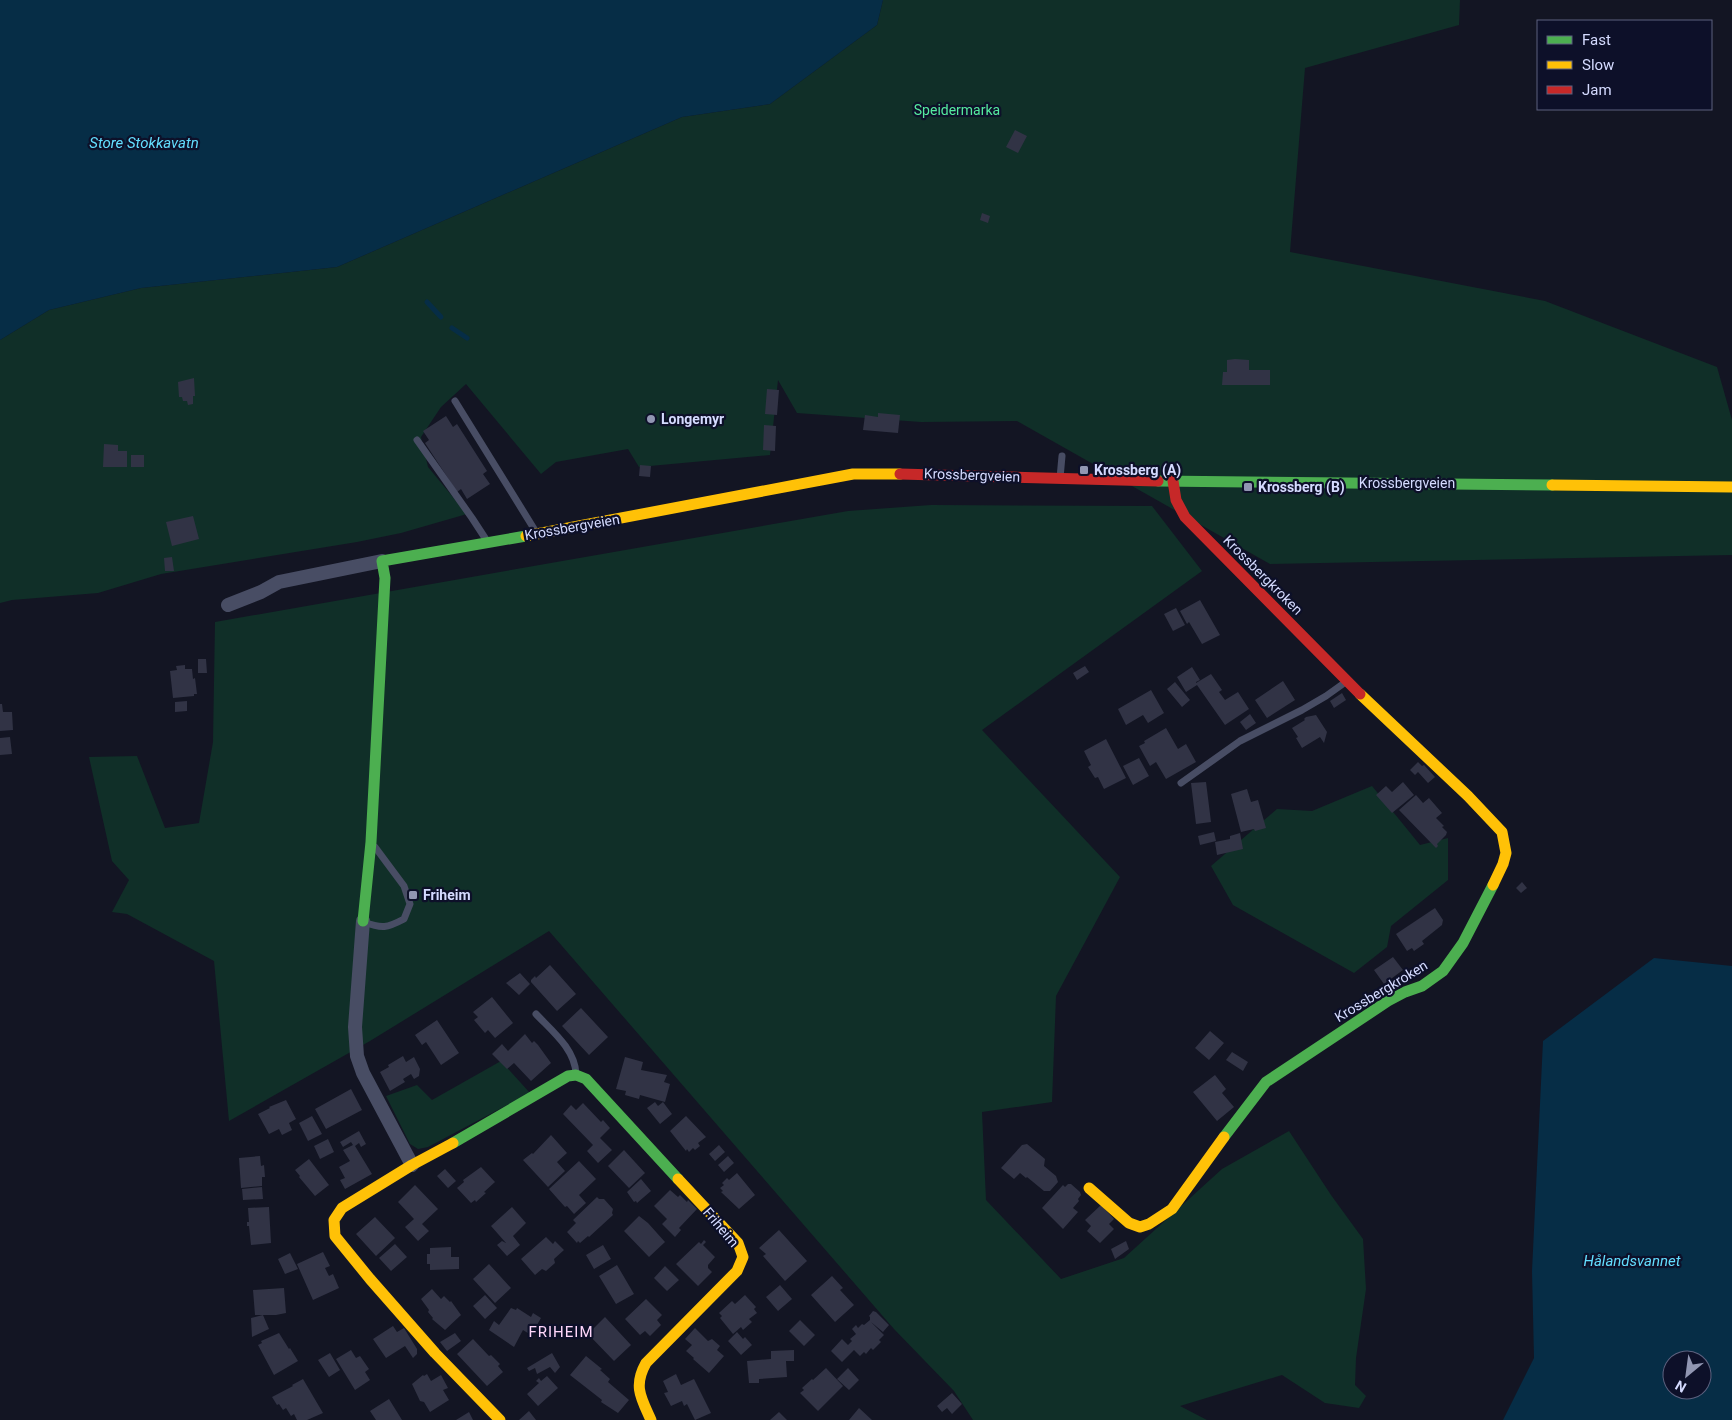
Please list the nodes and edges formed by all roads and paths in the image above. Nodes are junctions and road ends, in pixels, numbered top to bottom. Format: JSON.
{"nodes":[{"id":1,"x":455,"y":401,"type":"dead end"},
{"id":2,"x":417,"y":440,"type":"dead end"},
{"id":3,"x":1062,"y":456,"type":"dead end"},
{"id":4,"x":1060,"y":478,"type":"junction"},
{"id":5,"x":1173,"y":481,"type":"junction"},
{"id":6,"x":1732,"y":487,"type":"edge"},
{"id":7,"x":537,"y":534,"type":"junction"},
{"id":8,"x":487,"y":542,"type":"junction"},
{"id":9,"x":382,"y":561,"type":"junction"},
{"id":10,"x":228,"y":605,"type":"dead end"},
{"id":11,"x":1347,"y":681,"type":"junction"},
{"id":12,"x":1181,"y":783,"type":"dead end"},
{"id":13,"x":370,"y":842,"type":"junction"},
{"id":14,"x":364,"y":921,"type":"junction"},
{"id":15,"x":536,"y":1014,"type":"dead end"},
{"id":16,"x":576,"y":1075,"type":"junction"},
{"id":17,"x":412,"y":1165,"type":"junction"},
{"id":18,"x":1089,"y":1188,"type":"dead end"},
{"id":19,"x":500,"y":1420,"type":"edge"},
{"id":20,"x":651,"y":1420,"type":"edge"}],
"edges":[{"from":1,"to":7,"type":"lane"},
{"from":2,"to":8,"type":"lane"},
{"from":3,"to":4,"type":"lane"},
{"from":4,"to":5,"type":"street","name":"Krossbergveien"},
{"from":4,"to":7,"type":"street","name":"Krossbergveien"},
{"from":5,"to":6,"type":"street","name":"Krossbergveien"},
{"from":5,"to":11,"type":"street","name":"Krossbergkroken"},
{"from":7,"to":8,"type":"street","name":"Krossbergveien"},
{"from":8,"to":9,"type":"street","name":"Krossbergveien"},
{"from":9,"to":10,"type":"street","name":"Krossbergveien"},
{"from":9,"to":13,"type":"street"},
{"from":11,"to":12,"type":"lane"},
{"from":11,"to":18,"type":"street","name":"Krossbergkroken"},
{"from":13,"to":14,"type":"street"},
{"from":13,"to":14,"type":"lane"},
{"from":14,"to":17,"type":"street"},
{"from":15,"to":16,"type":"lane"},
{"from":16,"to":17,"type":"street"},
{"from":16,"to":20,"type":"street","name":"Friheim"},
{"from":17,"to":19,"type":"street"}]}
